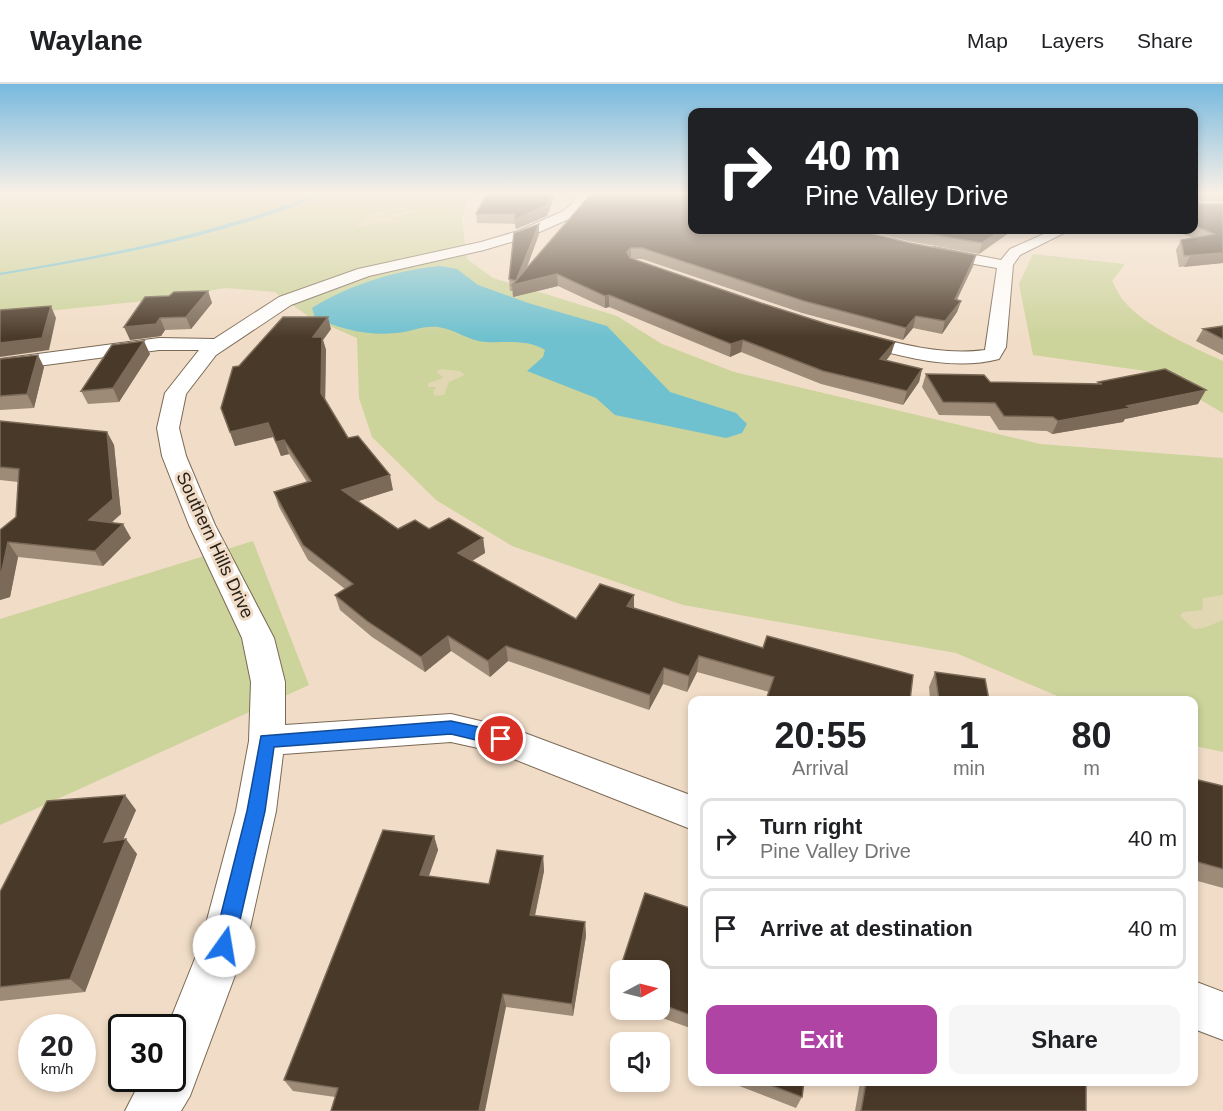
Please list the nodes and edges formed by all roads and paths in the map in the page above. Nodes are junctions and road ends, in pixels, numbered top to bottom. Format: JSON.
{"nodes":[{"id":1,"x":496,"y":242,"type":"edge"},
{"id":2,"x":1037,"y":242,"type":"edge"},
{"id":3,"x":918,"y":249,"type":"edge"},
{"id":4,"x":1005,"y":265,"type":"junction"},
{"id":5,"x":836,"y":332,"type":"edge"},
{"id":6,"x":212,"y":351,"type":"junction"},
{"id":7,"x":0,"y":365,"type":"edge"},
{"id":8,"x":267,"y":741,"type":"junction"},
{"id":9,"x":688,"y":811,"type":"edge"},
{"id":10,"x":1198,"y":1007,"type":"edge"},
{"id":11,"x":1223,"y":1016,"type":"edge"},
{"id":12,"x":186,"y":1042,"type":"edge"},
{"id":13,"x":163,"y":1092,"type":"edge"},
{"id":14,"x":151,"y":1111,"type":"edge"}],
"edges":[{"from":1,"to":6,"type":"street","name":"Southern Hills Drive"},
{"from":2,"to":4,"type":"street"},
{"from":3,"to":4,"type":"street"},
{"from":4,"to":5,"type":"street"},
{"from":6,"to":7,"type":"street"},
{"from":6,"to":8,"type":"street","name":"Southern Hills Drive"},
{"from":8,"to":9,"type":"street"},
{"from":8,"to":12,"type":"street","name":"Southern Hills Drive"},
{"from":10,"to":11,"type":"street"},
{"from":13,"to":14,"type":"street","name":"Southern Hills Drive"}]}
